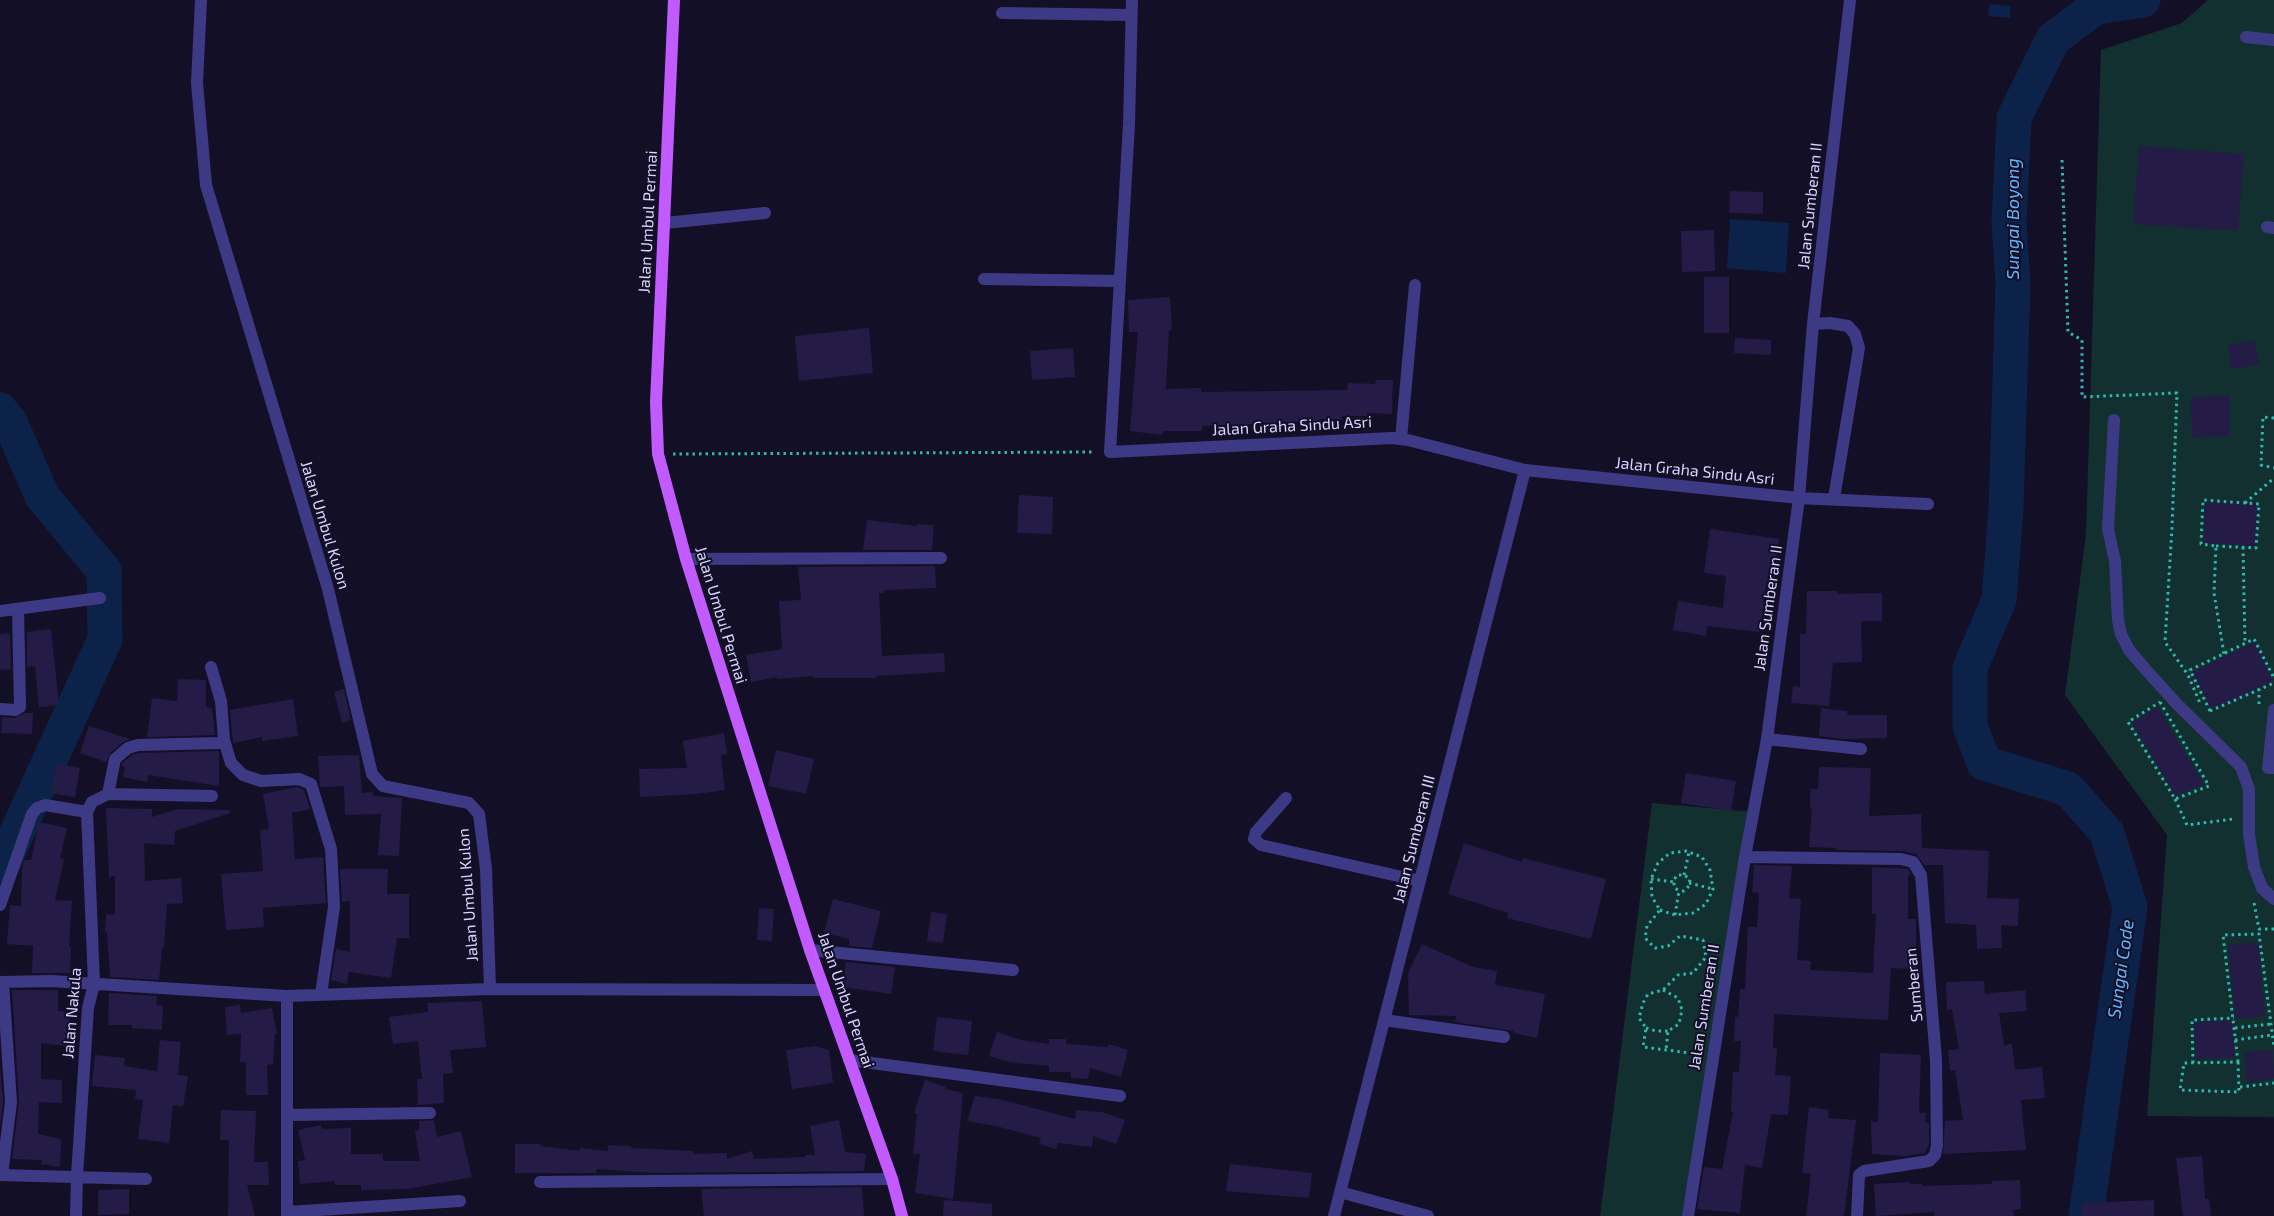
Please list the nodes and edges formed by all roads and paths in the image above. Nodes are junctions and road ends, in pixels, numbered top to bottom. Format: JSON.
{"nodes":[{"id":1,"x":201,"y":0,"type":"edge"},
{"id":2,"x":674,"y":0,"type":"edge"},
{"id":3,"x":1132,"y":0,"type":"edge"},
{"id":4,"x":1850,"y":0,"type":"edge"},
{"id":5,"x":1002,"y":13,"type":"dead end"},
{"id":6,"x":1131,"y":15,"type":"junction"},
{"id":7,"x":2246,"y":37,"type":"dead end"},
{"id":8,"x":2274,"y":40,"type":"edge"},
{"id":9,"x":2062,"y":160,"type":"dead end"},
{"id":10,"x":765,"y":213,"type":"dead end"},
{"id":11,"x":665,"y":223,"type":"junction"},
{"id":12,"x":984,"y":279,"type":"dead end"},
{"id":13,"x":1120,"y":281,"type":"junction"},
{"id":14,"x":1415,"y":285,"type":"dead end"},
{"id":15,"x":1813,"y":324,"type":"junction"},
{"id":16,"x":2274,"y":418,"type":"edge"},
{"id":17,"x":2114,"y":420,"type":"dead end"},
{"id":18,"x":1401,"y":439,"type":"junction"},
{"id":19,"x":1110,"y":452,"type":"junction"},
{"id":20,"x":658,"y":454,"type":"junction"},
{"id":21,"x":2274,"y":468,"type":"edge"},
{"id":22,"x":1525,"y":470,"type":"junction"},
{"id":23,"x":2274,"y":478,"type":"edge"},
{"id":24,"x":1799,"y":498,"type":"junction"},
{"id":25,"x":1834,"y":498,"type":"junction"},
{"id":26,"x":2245,"y":503,"type":"junction"},
{"id":27,"x":1928,"y":504,"type":"dead end"},
{"id":28,"x":2216,"y":546,"type":"junction"},
{"id":29,"x":2243,"y":547,"type":"junction"},
{"id":30,"x":941,"y":558,"type":"dead end"},
{"id":31,"x":686,"y":559,"type":"junction"},
{"id":32,"x":100,"y":598,"type":"dead end"},
{"id":33,"x":18,"y":609,"type":"junction"},
{"id":34,"x":0,"y":611,"type":"edge"},
{"id":35,"x":2245,"y":643,"type":"junction"},
{"id":36,"x":2224,"y":654,"type":"junction"},
{"id":37,"x":211,"y":667,"type":"dead end"},
{"id":38,"x":2274,"y":678,"type":"edge"},
{"id":39,"x":2274,"y":683,"type":"edge"},
{"id":40,"x":0,"y":709,"type":"edge"},
{"id":41,"x":2274,"y":710,"type":"edge"},
{"id":42,"x":2212,"y":717,"type":"dead end"},
{"id":43,"x":1767,"y":739,"type":"junction"},
{"id":44,"x":224,"y":740,"type":"junction"},
{"id":45,"x":1861,"y":749,"type":"dead end"},
{"id":46,"x":2274,"y":768,"type":"edge"},
{"id":47,"x":108,"y":794,"type":"junction"},
{"id":48,"x":212,"y":796,"type":"dead end"},
{"id":49,"x":1286,"y":798,"type":"dead end"},
{"id":50,"x":2175,"y":799,"type":"junction"},
{"id":51,"x":87,"y":812,"type":"junction"},
{"id":52,"x":2238,"y":818,"type":"dead end"},
{"id":53,"x":1689,"y":852,"type":"junction"},
{"id":54,"x":1745,"y":857,"type":"junction"},
{"id":55,"x":1684,"y":875,"type":"junction"},
{"id":56,"x":1651,"y":879,"type":"junction"},
{"id":57,"x":1420,"y":881,"type":"junction"},
{"id":58,"x":1674,"y":882,"type":"junction"},
{"id":59,"x":1689,"y":883,"type":"junction"},
{"id":60,"x":1714,"y":889,"type":"junction"},
{"id":61,"x":1680,"y":891,"type":"junction"},
{"id":62,"x":2274,"y":899,"type":"edge"},
{"id":63,"x":0,"y":905,"type":"edge"},
{"id":64,"x":1660,"y":910,"type":"junction"},
{"id":65,"x":1675,"y":915,"type":"junction"},
{"id":66,"x":2258,"y":929,"type":"dead end"},
{"id":67,"x":2258,"y":934,"type":"junction"},
{"id":68,"x":810,"y":950,"type":"junction"},
{"id":69,"x":1013,"y":970,"type":"dead end"},
{"id":70,"x":2,"y":982,"type":"edge"},
{"id":71,"x":94,"y":984,"type":"junction"},
{"id":72,"x":490,"y":989,"type":"junction"},
{"id":73,"x":824,"y":990,"type":"junction"},
{"id":74,"x":1663,"y":990,"type":"junction"},
{"id":75,"x":321,"y":994,"type":"junction"},
{"id":76,"x":287,"y":996,"type":"junction"},
{"id":77,"x":2234,"y":1018,"type":"junction"},
{"id":78,"x":1384,"y":1020,"type":"junction"},
{"id":79,"x":2271,"y":1024,"type":"junction"},
{"id":80,"x":1646,"y":1028,"type":"junction"},
{"id":81,"x":2235,"y":1028,"type":"junction"},
{"id":82,"x":1668,"y":1031,"type":"junction"},
{"id":83,"x":2272,"y":1035,"type":"junction"},
{"id":84,"x":1504,"y":1037,"type":"dead end"},
{"id":85,"x":2235,"y":1040,"type":"junction"},
{"id":86,"x":2274,"y":1046,"type":"edge"},
{"id":87,"x":1666,"y":1050,"type":"junction"},
{"id":88,"x":1713,"y":1056,"type":"junction"},
{"id":89,"x":849,"y":1060,"type":"junction"},
{"id":90,"x":2238,"y":1062,"type":"junction"},
{"id":91,"x":2193,"y":1063,"type":"junction"},
{"id":92,"x":2274,"y":1084,"type":"edge"},
{"id":93,"x":2240,"y":1087,"type":"junction"},
{"id":94,"x":1120,"y":1096,"type":"dead end"},
{"id":95,"x":430,"y":1113,"type":"dead end"},
{"id":96,"x":287,"y":1115,"type":"junction"},
{"id":97,"x":1,"y":1175,"type":"edge"},
{"id":98,"x":77,"y":1176,"type":"junction"},
{"id":99,"x":146,"y":1179,"type":"dead end"},
{"id":100,"x":892,"y":1179,"type":"junction"},
{"id":101,"x":540,"y":1182,"type":"dead end"},
{"id":102,"x":1340,"y":1192,"type":"junction"},
{"id":103,"x":460,"y":1201,"type":"dead end"},
{"id":104,"x":287,"y":1214,"type":"edge"},
{"id":105,"x":76,"y":1216,"type":"edge"},
{"id":106,"x":902,"y":1216,"type":"edge"},
{"id":107,"x":1334,"y":1216,"type":"edge"},
{"id":108,"x":1428,"y":1216,"type":"edge"},
{"id":109,"x":1688,"y":1216,"type":"edge"},
{"id":110,"x":1857,"y":1216,"type":"edge"}],
"edges":[{"from":1,"to":72,"type":"street","name":"Jalan Umbul Kulon"},
{"from":2,"to":11,"type":"main road","name":"Jalan Umbul Permai"},
{"from":3,"to":6,"type":"street"},
{"from":4,"to":15,"type":"street","name":"Jalan Sumberan II"},
{"from":5,"to":6,"type":"street"},
{"from":6,"to":13,"type":"street"},
{"from":7,"to":8,"type":"street"},
{"from":9,"to":42,"type":"path"},
{"from":10,"to":11,"type":"street"},
{"from":11,"to":20,"type":"main road","name":"Jalan Umbul Permai"},
{"from":12,"to":13,"type":"street"},
{"from":13,"to":19,"type":"street"},
{"from":14,"to":18,"type":"street"},
{"from":15,"to":24,"type":"street","name":"Jalan Sumberan II"},
{"from":15,"to":25,"type":"street"},
{"from":16,"to":21,"type":"path"},
{"from":17,"to":62,"type":"street"},
{"from":18,"to":19,"type":"street","name":"Jalan Graha Sindu Asri"},
{"from":18,"to":22,"type":"street","name":"Jalan Graha Sindu Asri"},
{"from":19,"to":20,"type":"path"},
{"from":20,"to":31,"type":"main road","name":"Jalan Umbul Permai"},
{"from":22,"to":24,"type":"street","name":"Jalan Graha Sindu Asri"},
{"from":22,"to":57,"type":"street","name":"Jalan Sumberan III"},
{"from":23,"to":26,"type":"path"},
{"from":24,"to":25,"type":"street","name":"Jalan Graha Sindu Asri"},
{"from":24,"to":43,"type":"street","name":"Jalan Sumberan II"},
{"from":25,"to":27,"type":"street","name":"Jalan Graha Sindu Asri"},
{"from":26,"to":28,"type":"path"},
{"from":26,"to":29,"type":"path"},
{"from":28,"to":29,"type":"path"},
{"from":28,"to":36,"type":"path"},
{"from":29,"to":35,"type":"path"},
{"from":30,"to":31,"type":"street"},
{"from":31,"to":68,"type":"main road","name":"Jalan Umbul Permai"},
{"from":32,"to":33,"type":"street"},
{"from":33,"to":34,"type":"street"},
{"from":33,"to":40,"type":"street"},
{"from":35,"to":36,"type":"path"},
{"from":35,"to":38,"type":"path"},
{"from":36,"to":39,"type":"path"},
{"from":37,"to":44,"type":"street"},
{"from":41,"to":46,"type":"street"},
{"from":43,"to":45,"type":"street"},
{"from":43,"to":54,"type":"street","name":"Jalan Sumberan II"},
{"from":44,"to":47,"type":"street"},
{"from":44,"to":75,"type":"street"},
{"from":47,"to":48,"type":"street"},
{"from":47,"to":51,"type":"street"},
{"from":49,"to":57,"type":"street"},
{"from":50,"to":50,"type":"path"},
{"from":50,"to":52,"type":"path"},
{"from":51,"to":63,"type":"street"},
{"from":51,"to":71,"type":"street","name":"Jalan Nakula"},
{"from":53,"to":55,"type":"path"},
{"from":53,"to":56,"type":"path"},
{"from":53,"to":60,"type":"path"},
{"from":54,"to":88,"type":"street","name":"Jalan Sumberan II"},
{"from":54,"to":110,"type":"street","name":"Sumberan"},
{"from":55,"to":58,"type":"path"},
{"from":55,"to":59,"type":"path"},
{"from":56,"to":58,"type":"path"},
{"from":56,"to":64,"type":"path"},
{"from":57,"to":78,"type":"street","name":"Jalan Sumberan III"},
{"from":58,"to":61,"type":"path"},
{"from":59,"to":60,"type":"path"},
{"from":59,"to":61,"type":"path"},
{"from":60,"to":65,"type":"path"},
{"from":61,"to":65,"type":"path"},
{"from":64,"to":65,"type":"path"},
{"from":64,"to":74,"type":"path"},
{"from":66,"to":67,"type":"path"},
{"from":67,"to":77,"type":"path"},
{"from":67,"to":79,"type":"path"},
{"from":68,"to":69,"type":"street"},
{"from":68,"to":73,"type":"main road","name":"Jalan Umbul Permai"},
{"from":70,"to":71,"type":"street"},
{"from":70,"to":97,"type":"street"},
{"from":71,"to":76,"type":"street"},
{"from":71,"to":98,"type":"street","name":"Jalan Nakula"},
{"from":72,"to":73,"type":"street"},
{"from":72,"to":75,"type":"street"},
{"from":73,"to":89,"type":"main road","name":"Jalan Umbul Permai"},
{"from":74,"to":80,"type":"path"},
{"from":74,"to":82,"type":"path"},
{"from":75,"to":76,"type":"street"},
{"from":76,"to":96,"type":"street"},
{"from":77,"to":81,"type":"path"},
{"from":77,"to":91,"type":"path"},
{"from":78,"to":84,"type":"street"},
{"from":78,"to":102,"type":"street","name":"Jalan Sumberan III"},
{"from":79,"to":81,"type":"path"},
{"from":79,"to":83,"type":"path"},
{"from":80,"to":82,"type":"path"},
{"from":80,"to":87,"type":"path"},
{"from":81,"to":85,"type":"path"},
{"from":82,"to":87,"type":"path"},
{"from":83,"to":85,"type":"path"},
{"from":83,"to":86,"type":"path"},
{"from":85,"to":90,"type":"path"},
{"from":87,"to":88,"type":"path"},
{"from":88,"to":109,"type":"street","name":"Jalan Sumberan II"},
{"from":89,"to":94,"type":"street"},
{"from":89,"to":100,"type":"main road","name":"Jalan Umbul Permai"},
{"from":90,"to":91,"type":"path"},
{"from":90,"to":93,"type":"path"},
{"from":91,"to":93,"type":"path"},
{"from":92,"to":93,"type":"path"},
{"from":95,"to":96,"type":"street"},
{"from":96,"to":104,"type":"street"},
{"from":97,"to":98,"type":"street"},
{"from":98,"to":99,"type":"street"},
{"from":98,"to":105,"type":"street","name":"Jalan Nakula"},
{"from":100,"to":101,"type":"street"},
{"from":100,"to":106,"type":"main road","name":"Jalan Umbul Permai"},
{"from":102,"to":107,"type":"street","name":"Jalan Sumberan III"},
{"from":102,"to":108,"type":"street"},
{"from":103,"to":104,"type":"street"}]}
